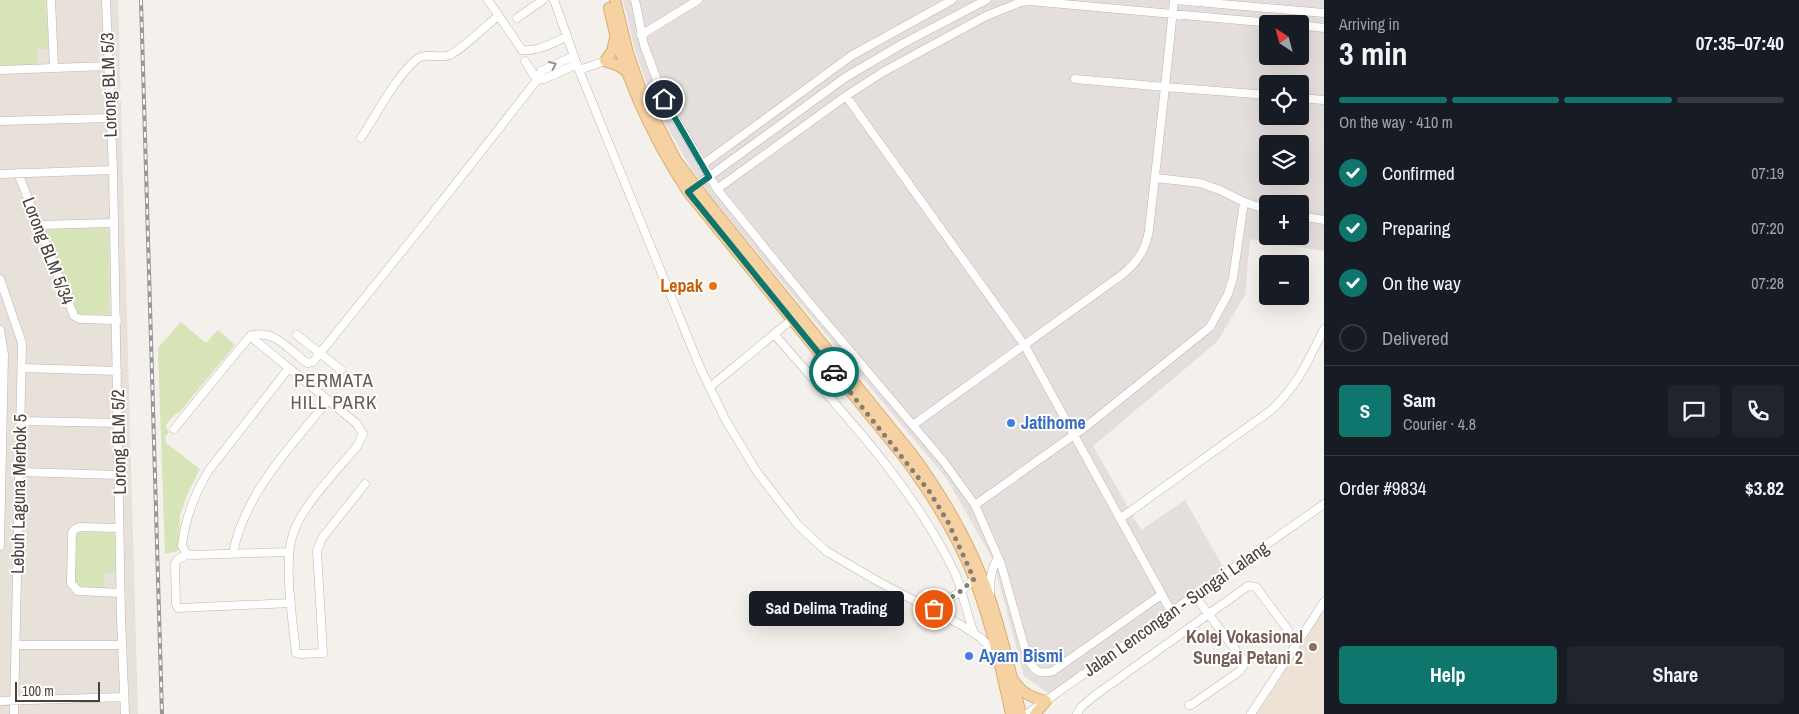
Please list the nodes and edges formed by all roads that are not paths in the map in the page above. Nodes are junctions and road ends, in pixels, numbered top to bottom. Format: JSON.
{"nodes":[{"id":1,"x":51,"y":0,"type":"edge"},
{"id":2,"x":106,"y":0,"type":"edge"},
{"id":3,"x":488,"y":0,"type":"edge"},
{"id":4,"x":542,"y":0,"type":"edge"},
{"id":5,"x":554,"y":0,"type":"edge"},
{"id":6,"x":608,"y":0,"type":"edge"},
{"id":7,"x":614,"y":0,"type":"edge"},
{"id":8,"x":635,"y":0,"type":"edge"},
{"id":9,"x":698,"y":0,"type":"edge"},
{"id":10,"x":952,"y":0,"type":"edge"},
{"id":11,"x":986,"y":0,"type":"edge"},
{"id":12,"x":1174,"y":0,"type":"edge"},
{"id":13,"x":1172,"y":13,"type":"junction"},
{"id":14,"x":1324,"y":13,"type":"edge"},
{"id":15,"x":498,"y":16,"type":"junction"},
{"id":16,"x":517,"y":18,"type":"dead end"},
{"id":17,"x":1259,"y":22,"type":"edge"},
{"id":18,"x":1309,"y":27,"type":"edge"},
{"id":19,"x":1324,"y":28,"type":"edge"},
{"id":20,"x":641,"y":35,"type":"junction"},
{"id":21,"x":566,"y":37,"type":"junction"},
{"id":22,"x":615,"y":37,"type":"junction"},
{"id":23,"x":525,"y":61,"type":"dead end"},
{"id":24,"x":605,"y":61,"type":"junction"},
{"id":25,"x":577,"y":63,"type":"junction"},
{"id":26,"x":108,"y":66,"type":"junction"},
{"id":27,"x":54,"y":68,"type":"junction"},
{"id":28,"x":0,"y":70,"type":"edge"},
{"id":29,"x":626,"y":71,"type":"junction"},
{"id":30,"x":537,"y":80,"type":"junction"},
{"id":31,"x":1075,"y":80,"type":"dead end"},
{"id":32,"x":1165,"y":87,"type":"junction"},
{"id":33,"x":1259,"y":94,"type":"edge"},
{"id":34,"x":846,"y":96,"type":"junction"},
{"id":35,"x":1309,"y":99,"type":"edge"},
{"id":36,"x":1324,"y":100,"type":"edge"},
{"id":37,"x":110,"y":118,"type":"junction"},
{"id":38,"x":0,"y":121,"type":"edge"},
{"id":39,"x":361,"y":138,"type":"dead end"},
{"id":40,"x":702,"y":165,"type":"junction"},
{"id":41,"x":113,"y":170,"type":"junction"},
{"id":42,"x":18,"y":173,"type":"junction"},
{"id":43,"x":0,"y":174,"type":"edge"},
{"id":44,"x":709,"y":177,"type":"junction"},
{"id":45,"x":1156,"y":178,"type":"junction"},
{"id":46,"x":717,"y":189,"type":"junction"},
{"id":47,"x":692,"y":190,"type":"junction"},
{"id":48,"x":1244,"y":202,"type":"junction"},
{"id":49,"x":1259,"y":207,"type":"edge"},
{"id":50,"x":1309,"y":218,"type":"edge"},
{"id":51,"x":1324,"y":220,"type":"edge"},
{"id":52,"x":113,"y":224,"type":"junction"},
{"id":53,"x":38,"y":225,"type":"junction"},
{"id":54,"x":0,"y":279,"type":"edge"},
{"id":55,"x":795,"y":317,"type":"junction"},
{"id":56,"x":116,"y":320,"type":"junction"},
{"id":57,"x":1324,"y":329,"type":"edge"},
{"id":58,"x":0,"y":330,"type":"edge"},
{"id":59,"x":774,"y":334,"type":"junction"},
{"id":60,"x":297,"y":335,"type":"dead end"},
{"id":61,"x":250,"y":336,"type":"junction"},
{"id":62,"x":1024,"y":346,"type":"junction"},
{"id":63,"x":320,"y":354,"type":"junction"},
{"id":64,"x":22,"y":368,"type":"junction"},
{"id":65,"x":289,"y":368,"type":"junction"},
{"id":66,"x":342,"y":370,"type":"dead end"},
{"id":67,"x":117,"y":371,"type":"junction"},
{"id":68,"x":2,"y":376,"type":"edge"},
{"id":69,"x":710,"y":387,"type":"junction"},
{"id":70,"x":328,"y":400,"type":"junction"},
{"id":71,"x":21,"y":421,"type":"junction"},
{"id":72,"x":118,"y":423,"type":"junction"},
{"id":73,"x":914,"y":425,"type":"junction"},
{"id":74,"x":174,"y":429,"type":"dead end"},
{"id":75,"x":1074,"y":434,"type":"junction"},
{"id":76,"x":20,"y":472,"type":"junction"},
{"id":77,"x":119,"y":476,"type":"junction"},
{"id":78,"x":365,"y":484,"type":"dead end"},
{"id":79,"x":1324,"y":504,"type":"edge"},
{"id":80,"x":975,"y":505,"type":"junction"},
{"id":81,"x":1121,"y":518,"type":"junction"},
{"id":82,"x":120,"y":528,"type":"junction"},
{"id":83,"x":0,"y":543,"type":"edge"},
{"id":84,"x":289,"y":552,"type":"junction"},
{"id":85,"x":233,"y":553,"type":"junction"},
{"id":86,"x":187,"y":554,"type":"junction"},
{"id":87,"x":998,"y":557,"type":"junction"},
{"id":88,"x":974,"y":579,"type":"junction"},
{"id":89,"x":961,"y":591,"type":"junction"},
{"id":90,"x":120,"y":593,"type":"junction"},
{"id":91,"x":1161,"y":595,"type":"junction"},
{"id":92,"x":1194,"y":595,"type":"junction"},
{"id":93,"x":991,"y":600,"type":"junction"},
{"id":94,"x":1324,"y":602,"type":"edge"},
{"id":95,"x":291,"y":603,"type":"junction"},
{"id":96,"x":934,"y":609,"type":"junction"},
{"id":97,"x":1171,"y":611,"type":"junction"},
{"id":98,"x":1209,"y":614,"type":"junction"},
{"id":99,"x":1288,"y":630,"type":"dead end"},
{"id":100,"x":974,"y":633,"type":"junction"},
{"id":101,"x":16,"y":645,"type":"junction"},
{"id":102,"x":122,"y":645,"type":"junction"},
{"id":103,"x":998,"y":657,"type":"junction"},
{"id":104,"x":1012,"y":678,"type":"junction"},
{"id":105,"x":124,"y":697,"type":"junction"},
{"id":106,"x":14,"y":700,"type":"junction"},
{"id":107,"x":0,"y":701,"type":"edge"},
{"id":108,"x":1046,"y":701,"type":"junction"},
{"id":109,"x":1189,"y":705,"type":"dead end"},
{"id":110,"x":14,"y":714,"type":"edge"},
{"id":111,"x":125,"y":714,"type":"edge"},
{"id":112,"x":1011,"y":714,"type":"edge"},
{"id":113,"x":1021,"y":714,"type":"edge"},
{"id":114,"x":1027,"y":714,"type":"edge"},
{"id":115,"x":1035,"y":714,"type":"edge"},
{"id":116,"x":1077,"y":714,"type":"edge"},
{"id":117,"x":1251,"y":714,"type":"edge"}],
"edges":[{"from":1,"to":27,"type":"street"},
{"from":2,"to":26,"type":"street","name":"Lorong BLM 5/3"},
{"from":3,"to":15,"type":"street"},
{"from":4,"to":16,"type":"street"},
{"from":5,"to":21,"type":"street"},
{"from":6,"to":22,"type":"main road"},
{"from":7,"to":47,"type":"main road"},
{"from":8,"to":20,"type":"street"},
{"from":9,"to":20,"type":"street"},
{"from":10,"to":40,"type":"street"},
{"from":11,"to":44,"type":"street"},
{"from":12,"to":13,"type":"street"},
{"from":12,"to":14,"type":"street"},
{"from":13,"to":17,"type":"street"},
{"from":13,"to":32,"type":"street"},
{"from":13,"to":34,"type":"street"},
{"from":15,"to":21,"type":"street"},
{"from":15,"to":39,"type":"street"},
{"from":18,"to":19,"type":"street"},
{"from":20,"to":40,"type":"street"},
{"from":21,"to":25,"type":"street"},
{"from":22,"to":24,"type":"main road"},
{"from":22,"to":29,"type":"main road"},
{"from":23,"to":30,"type":"street"},
{"from":24,"to":25,"type":"street"},
{"from":24,"to":29,"type":"main road"},
{"from":25,"to":30,"type":"street"},
{"from":25,"to":69,"type":"street"},
{"from":26,"to":27,"type":"street"},
{"from":26,"to":37,"type":"street","name":"Lorong BLM 5/3"},
{"from":27,"to":28,"type":"street"},
{"from":29,"to":47,"type":"main road"},
{"from":30,"to":63,"type":"street"},
{"from":31,"to":32,"type":"street"},
{"from":32,"to":33,"type":"street"},
{"from":32,"to":45,"type":"street"},
{"from":34,"to":46,"type":"street"},
{"from":34,"to":62,"type":"street"},
{"from":35,"to":36,"type":"street"},
{"from":37,"to":38,"type":"street"},
{"from":37,"to":41,"type":"street","name":"Lorong BLM 5/3"},
{"from":40,"to":44,"type":"street"},
{"from":41,"to":42,"type":"street"},
{"from":41,"to":52,"type":"street","name":"Lorong BLM 5/2"},
{"from":42,"to":43,"type":"street"},
{"from":42,"to":53,"type":"street","name":"Lorong BLM 5/34"},
{"from":44,"to":46,"type":"street"},
{"from":44,"to":47,"type":"street"},
{"from":45,"to":48,"type":"street"},
{"from":45,"to":62,"type":"street"},
{"from":46,"to":73,"type":"street"},
{"from":47,"to":55,"type":"main road"},
{"from":48,"to":49,"type":"street"},
{"from":48,"to":75,"type":"street"},
{"from":50,"to":51,"type":"street"},
{"from":52,"to":53,"type":"street"},
{"from":52,"to":56,"type":"street","name":"Lorong BLM 5/2"},
{"from":53,"to":56,"type":"street","name":"Lorong BLM 5/34"},
{"from":54,"to":64,"type":"street","name":"Lebuh Laguna Merbok 5"},
{"from":55,"to":59,"type":"street"},
{"from":55,"to":88,"type":"main road"},
{"from":55,"to":93,"type":"main road"},
{"from":56,"to":67,"type":"street","name":"Lorong BLM 5/2"},
{"from":57,"to":81,"type":"street"},
{"from":58,"to":68,"type":"street","name":"Lebuh Laguna Merbok 5"},
{"from":59,"to":69,"type":"street"},
{"from":59,"to":89,"type":"street"},
{"from":60,"to":63,"type":"street"},
{"from":61,"to":63,"type":"street"},
{"from":61,"to":65,"type":"street"},
{"from":61,"to":74,"type":"street"},
{"from":62,"to":73,"type":"street"},
{"from":62,"to":75,"type":"street"},
{"from":63,"to":66,"type":"street"},
{"from":64,"to":67,"type":"street"},
{"from":64,"to":71,"type":"street","name":"Lebuh Laguna Merbok 5"},
{"from":65,"to":70,"type":"street"},
{"from":65,"to":86,"type":"street"},
{"from":67,"to":72,"type":"street","name":"Lorong BLM 5/2"},
{"from":68,"to":83,"type":"street","name":"Lebuh Laguna Merbok 5"},
{"from":69,"to":96,"type":"street"},
{"from":70,"to":84,"type":"street"},
{"from":70,"to":85,"type":"street"},
{"from":71,"to":72,"type":"street"},
{"from":71,"to":76,"type":"street","name":"Lebuh Laguna Merbok 5"},
{"from":72,"to":77,"type":"street","name":"Lorong BLM 5/2"},
{"from":73,"to":80,"type":"street"},
{"from":75,"to":80,"type":"street"},
{"from":75,"to":81,"type":"street"},
{"from":76,"to":77,"type":"street"},
{"from":76,"to":101,"type":"street","name":"Lebuh Laguna Merbok 5"},
{"from":77,"to":82,"type":"street","name":"Lorong BLM 5/2"},
{"from":78,"to":95,"type":"street"},
{"from":79,"to":92,"type":"street","name":"Jalan Lencongan - Sungai Lalang"},
{"from":80,"to":87,"type":"street"},
{"from":81,"to":91,"type":"street"},
{"from":82,"to":90,"type":"street","name":"Lorong BLM 5/2"},
{"from":82,"to":90,"type":"street"},
{"from":84,"to":85,"type":"street"},
{"from":84,"to":95,"type":"street"},
{"from":85,"to":86,"type":"street"},
{"from":86,"to":95,"type":"street"},
{"from":87,"to":91,"type":"street"},
{"from":87,"to":93,"type":"street"},
{"from":88,"to":89,"type":"street"},
{"from":88,"to":103,"type":"main road"},
{"from":89,"to":96,"type":"street"},
{"from":89,"to":100,"type":"street"},
{"from":90,"to":102,"type":"street","name":"Lorong BLM 5/2"},
{"from":91,"to":97,"type":"street"},
{"from":92,"to":97,"type":"street","name":"Jalan Lencongan - Sungai Lalang"},
{"from":92,"to":98,"type":"street"},
{"from":93,"to":104,"type":"main road"},
{"from":94,"to":117,"type":"street"},
{"from":96,"to":100,"type":"street"},
{"from":97,"to":108,"type":"street","name":"Jalan Lencongan - Sungai Lalang"},
{"from":98,"to":99,"type":"street"},
{"from":98,"to":109,"type":"street"},
{"from":98,"to":116,"type":"street"},
{"from":100,"to":103,"type":"street"},
{"from":101,"to":102,"type":"street"},
{"from":101,"to":106,"type":"street","name":"Lebuh Laguna Merbok 5"},
{"from":102,"to":105,"type":"street","name":"Lorong BLM 5/2"},
{"from":103,"to":112,"type":"main road"},
{"from":104,"to":108,"type":"main road"},
{"from":104,"to":113,"type":"main road"},
{"from":105,"to":106,"type":"street"},
{"from":105,"to":111,"type":"street","name":"Lorong BLM 5/2"},
{"from":106,"to":107,"type":"street"},
{"from":106,"to":110,"type":"street","name":"Lebuh Laguna Merbok 5"},
{"from":108,"to":114,"type":"street","name":"Jalan Lencongan - Sungai Lalang"},
{"from":108,"to":115,"type":"main road"}]}
